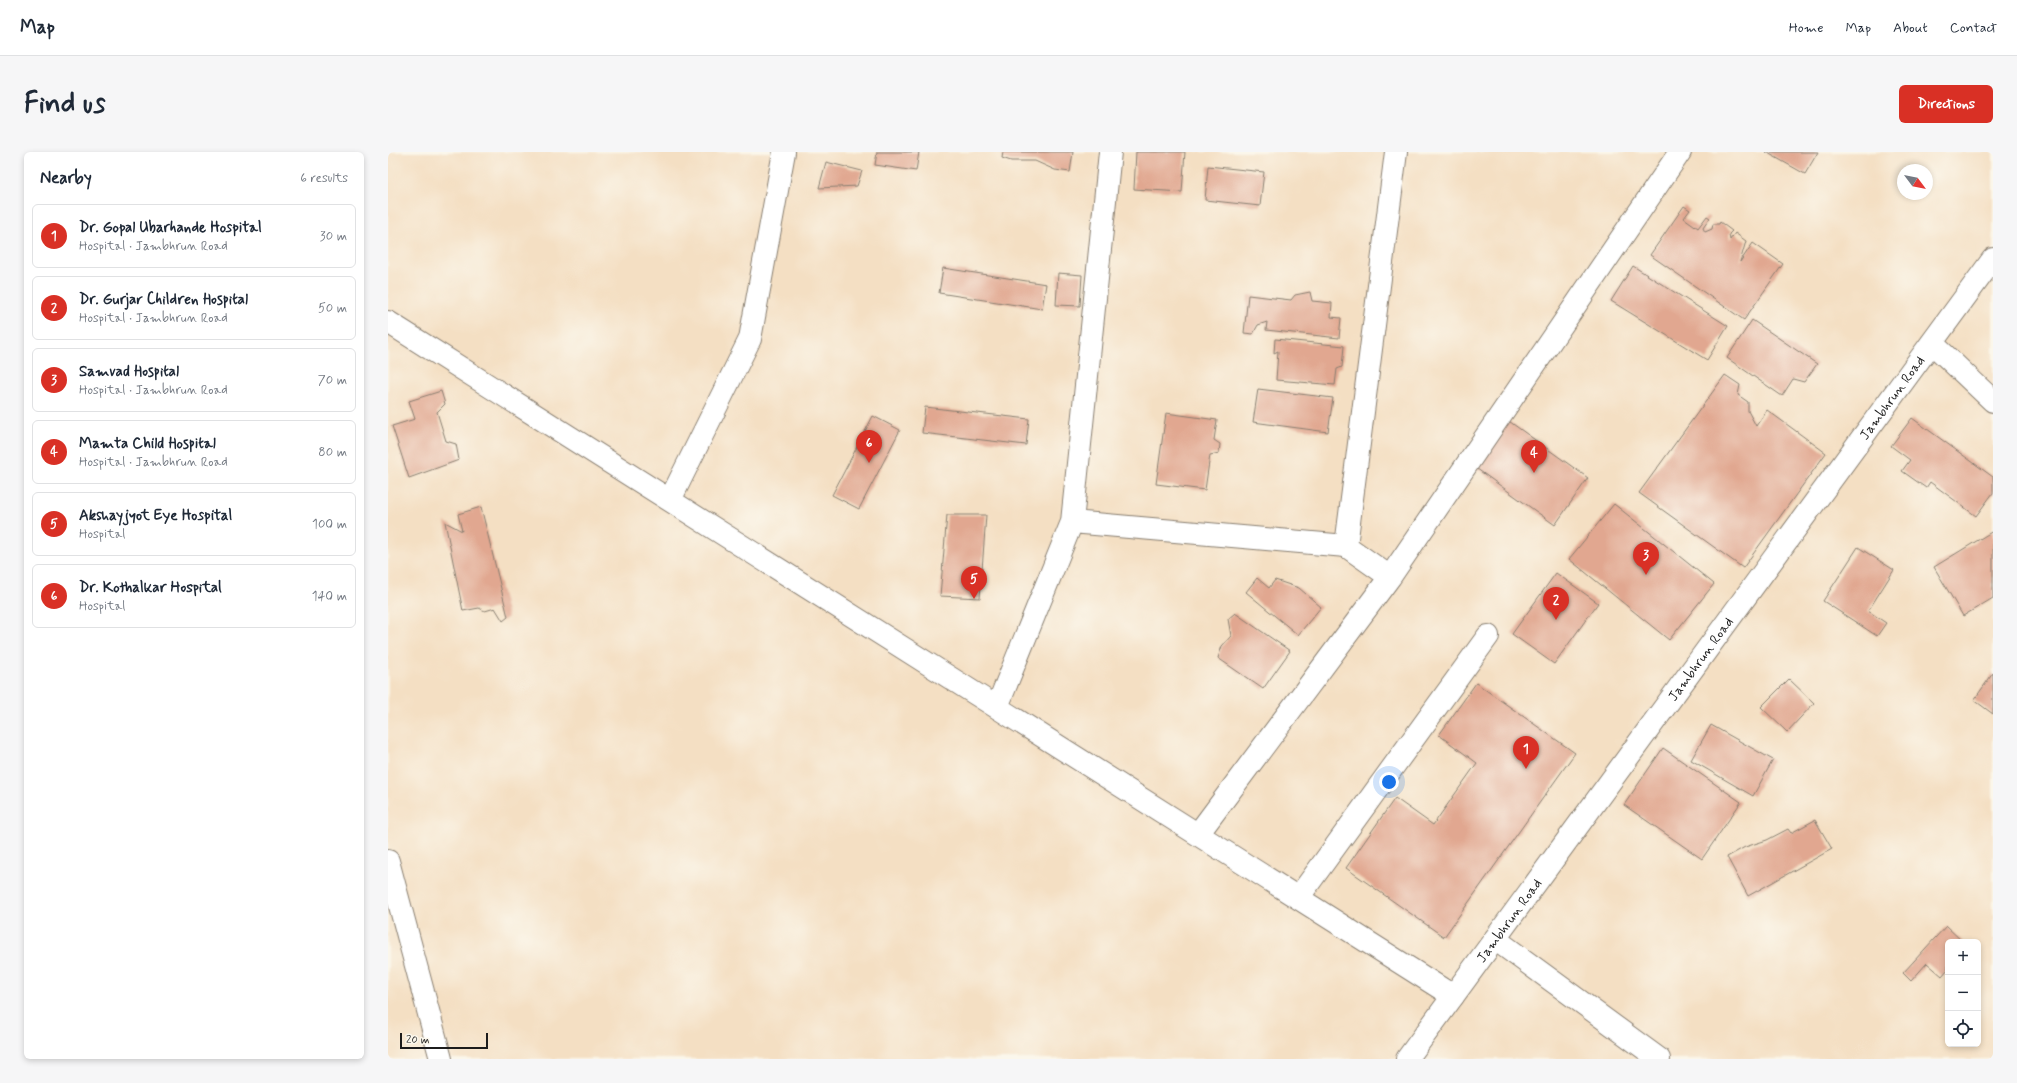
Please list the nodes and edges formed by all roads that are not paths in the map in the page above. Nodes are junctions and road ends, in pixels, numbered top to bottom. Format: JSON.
{"nodes":[{"id":1,"x":784,"y":152,"type":"edge"},
{"id":2,"x":1110,"y":152,"type":"edge"},
{"id":3,"x":1396,"y":152,"type":"edge"},
{"id":4,"x":1680,"y":152,"type":"edge"},
{"id":5,"x":1993,"y":260,"type":"edge"},
{"id":6,"x":388,"y":322,"type":"edge"},
{"id":7,"x":1932,"y":343,"type":"junction"},
{"id":8,"x":1993,"y":401,"type":"edge"},
{"id":9,"x":670,"y":500,"type":"junction"},
{"id":10,"x":1072,"y":522,"type":"junction"},
{"id":11,"x":1346,"y":546,"type":"junction"},
{"id":12,"x":1390,"y":577,"type":"junction"},
{"id":13,"x":1488,"y":636,"type":"dead end"},
{"id":14,"x":997,"y":707,"type":"junction"},
{"id":15,"x":1198,"y":834,"type":"junction"},
{"id":16,"x":388,"y":862,"type":"edge"},
{"id":17,"x":1298,"y":898,"type":"junction"},
{"id":18,"x":1495,"y":939,"type":"junction"},
{"id":19,"x":1453,"y":996,"type":"junction"},
{"id":20,"x":441,"y":1059,"type":"edge"},
{"id":21,"x":1407,"y":1059,"type":"edge"},
{"id":22,"x":1659,"y":1059,"type":"edge"}],
"edges":[{"from":1,"to":9,"type":"street"},
{"from":2,"to":10,"type":"street"},
{"from":3,"to":11,"type":"street"},
{"from":4,"to":12,"type":"street"},
{"from":5,"to":7,"type":"street","name":"Jambhrun Road"},
{"from":6,"to":9,"type":"street"},
{"from":7,"to":8,"type":"street"},
{"from":7,"to":18,"type":"street","name":"Jambhrun Road"},
{"from":9,"to":14,"type":"street"},
{"from":10,"to":11,"type":"street"},
{"from":10,"to":14,"type":"street"},
{"from":11,"to":12,"type":"street"},
{"from":12,"to":15,"type":"street"},
{"from":13,"to":17,"type":"street"},
{"from":14,"to":15,"type":"street"},
{"from":15,"to":17,"type":"street"},
{"from":16,"to":20,"type":"street"},
{"from":17,"to":19,"type":"street"},
{"from":18,"to":19,"type":"street","name":"Jambhrun Road"},
{"from":18,"to":22,"type":"street"},
{"from":19,"to":21,"type":"street","name":"Jambhrun Road"}]}
